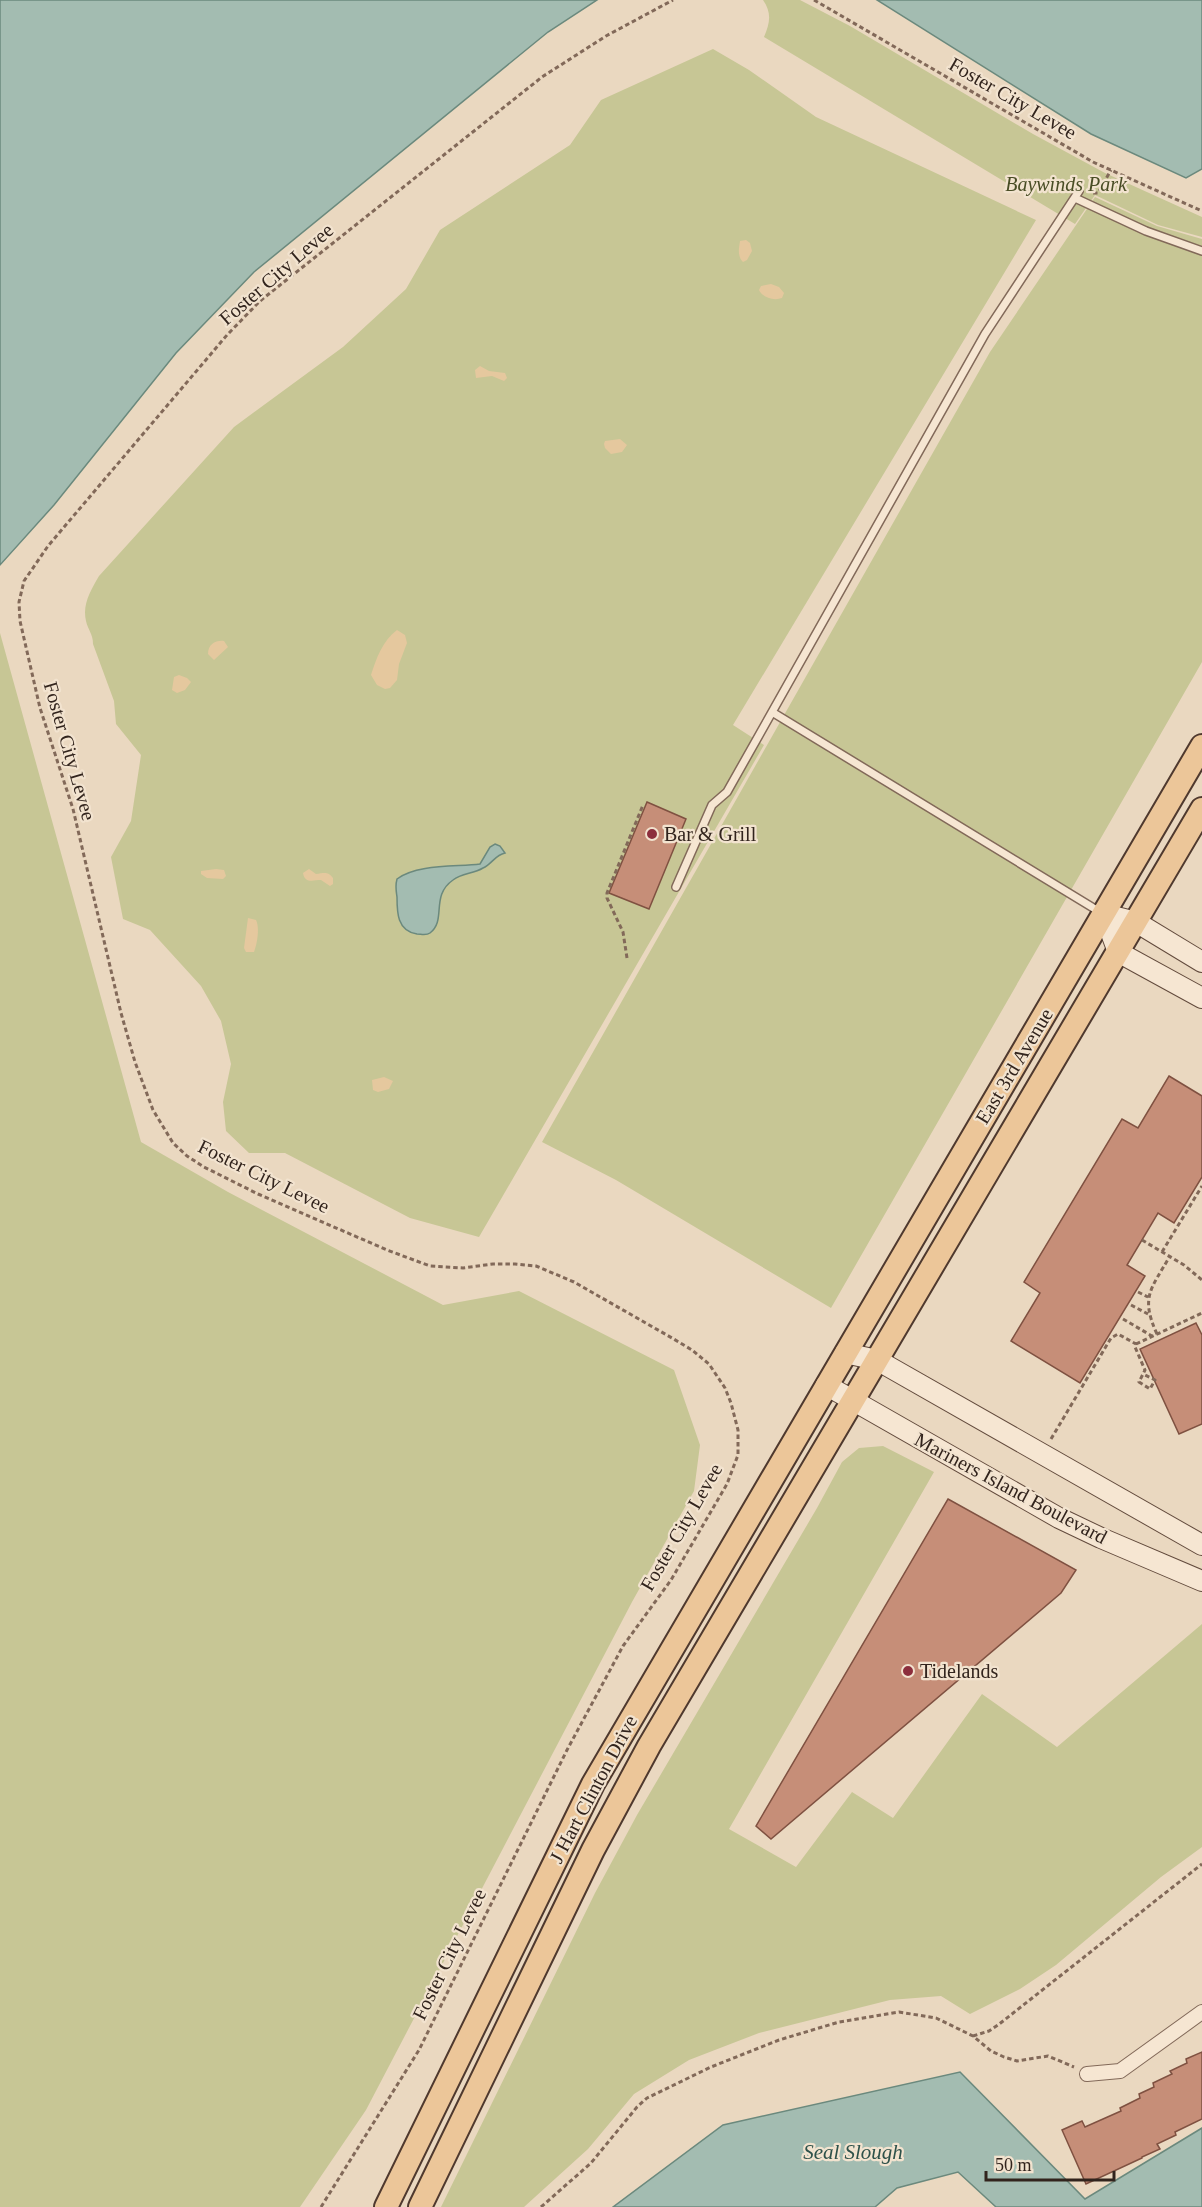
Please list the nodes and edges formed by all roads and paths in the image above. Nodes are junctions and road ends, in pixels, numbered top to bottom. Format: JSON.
{"nodes":[{"id":1,"x":673,"y":0,"type":"edge"},
{"id":2,"x":814,"y":0,"type":"edge"},
{"id":3,"x":1110,"y":170,"type":"junction"},
{"id":4,"x":1077,"y":194,"type":"junction"},
{"id":5,"x":1202,"y":211,"type":"edge"},
{"id":6,"x":1202,"y":251,"type":"edge"},
{"id":7,"x":772,"y":712,"type":"junction"},
{"id":8,"x":1202,"y":746,"type":"edge"},
{"id":9,"x":643,"y":805,"type":"dead end"},
{"id":10,"x":1202,"y":809,"type":"edge"},
{"id":11,"x":676,"y":888,"type":"dead end"},
{"id":12,"x":1104,"y":914,"type":"junction"},
{"id":13,"x":1136,"y":922,"type":"junction"},
{"id":14,"x":1118,"y":952,"type":"junction"},
{"id":15,"x":627,"y":958,"type":"dead end"},
{"id":16,"x":1202,"y":962,"type":"edge"},
{"id":17,"x":1202,"y":998,"type":"edge"},
{"id":18,"x":1202,"y":1186,"type":"edge"},
{"id":19,"x":1142,"y":1240,"type":"dead end"},
{"id":20,"x":1162,"y":1252,"type":"junction"},
{"id":21,"x":1170,"y":1256,"type":"junction"},
{"id":22,"x":1202,"y":1280,"type":"edge"},
{"id":23,"x":1138,"y":1292,"type":"dead end"},
{"id":24,"x":1148,"y":1297,"type":"junction"},
{"id":25,"x":1131,"y":1305,"type":"dead end"},
{"id":26,"x":1202,"y":1313,"type":"edge"},
{"id":27,"x":1149,"y":1315,"type":"junction"},
{"id":28,"x":1123,"y":1318,"type":"dead end"},
{"id":29,"x":1155,"y":1335,"type":"junction"},
{"id":30,"x":1136,"y":1344,"type":"junction"},
{"id":31,"x":845,"y":1353,"type":"junction"},
{"id":32,"x":877,"y":1360,"type":"junction"},
{"id":33,"x":1143,"y":1374,"type":"junction"},
{"id":34,"x":826,"y":1385,"type":"junction"},
{"id":35,"x":853,"y":1401,"type":"junction"},
{"id":36,"x":1050,"y":1440,"type":"dead end"},
{"id":37,"x":1202,"y":1545,"type":"edge"},
{"id":38,"x":1202,"y":1581,"type":"edge"},
{"id":39,"x":1202,"y":1864,"type":"edge"},
{"id":40,"x":1202,"y":2012,"type":"edge"},
{"id":41,"x":973,"y":2036,"type":"junction"},
{"id":42,"x":1087,"y":2074,"type":"joint"},
{"id":43,"x":321,"y":2207,"type":"edge"},
{"id":44,"x":386,"y":2207,"type":"edge"},
{"id":45,"x":420,"y":2207,"type":"edge"},
{"id":46,"x":541,"y":2207,"type":"edge"}],
"edges":[{"from":1,"to":43,"type":"path","name":"Foster City Levee"},
{"from":2,"to":3,"type":"path","name":"Foster City Levee"},
{"from":3,"to":4,"type":"path"},
{"from":3,"to":5,"type":"path","name":"Foster City Levee"},
{"from":4,"to":6,"type":"lane"},
{"from":4,"to":7,"type":"lane"},
{"from":7,"to":11,"type":"lane"},
{"from":7,"to":12,"type":"lane"},
{"from":8,"to":12,"type":"main road","name":"East 3rd Avenue"},
{"from":9,"to":15,"type":"path"},
{"from":10,"to":13,"type":"main road","name":"East 3rd Avenue"},
{"from":12,"to":13,"type":"main road"},
{"from":12,"to":14,"type":"main road"},
{"from":12,"to":31,"type":"main road","name":"East 3rd Avenue"},
{"from":13,"to":14,"type":"main road","name":"East 3rd Avenue"},
{"from":13,"to":16,"type":"main road"},
{"from":14,"to":17,"type":"main road"},
{"from":14,"to":32,"type":"main road","name":"East 3rd Avenue"},
{"from":18,"to":20,"type":"path"},
{"from":19,"to":20,"type":"path"},
{"from":20,"to":21,"type":"path"},
{"from":21,"to":22,"type":"path"},
{"from":21,"to":24,"type":"path"},
{"from":23,"to":24,"type":"path"},
{"from":24,"to":27,"type":"path"},
{"from":25,"to":27,"type":"path"},
{"from":26,"to":29,"type":"path"},
{"from":27,"to":29,"type":"path"},
{"from":28,"to":29,"type":"path"},
{"from":29,"to":30,"type":"path"},
{"from":30,"to":33,"type":"path"},
{"from":30,"to":36,"type":"path"},
{"from":31,"to":32,"type":"main road"},
{"from":31,"to":34,"type":"main road","name":"East 3rd Avenue"},
{"from":32,"to":35,"type":"main road","name":"East 3rd Avenue"},
{"from":32,"to":37,"type":"main road"},
{"from":33,"to":33,"type":"path"},
{"from":34,"to":35,"type":"main road","name":"Mariners Island Boulevard"},
{"from":34,"to":44,"type":"main road","name":"J Hart Clinton Drive"},
{"from":35,"to":38,"type":"main road","name":"Mariners Island Boulevard"},
{"from":35,"to":45,"type":"main road","name":"J Hart Clinton Drive"},
{"from":39,"to":41,"type":"path"},
{"from":40,"to":42,"type":"street"},
{"from":41,"to":42,"type":"path"},
{"from":41,"to":46,"type":"path"}]}
